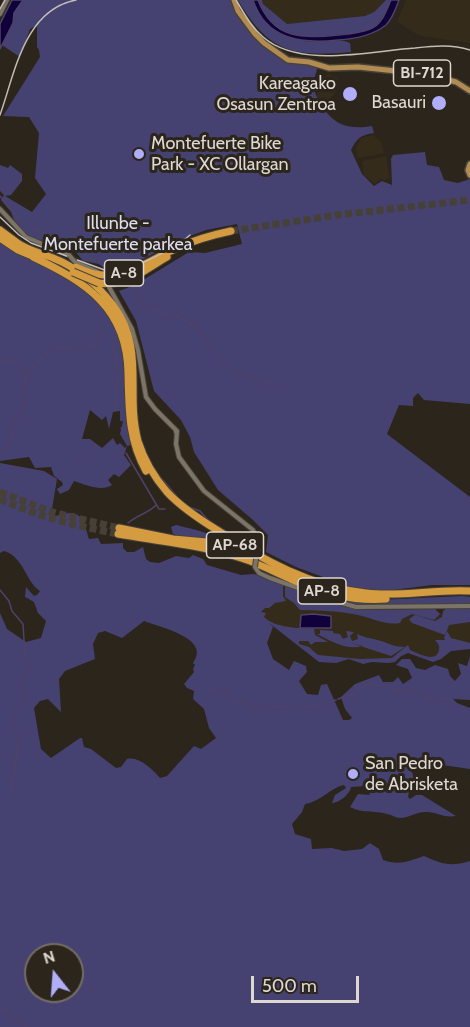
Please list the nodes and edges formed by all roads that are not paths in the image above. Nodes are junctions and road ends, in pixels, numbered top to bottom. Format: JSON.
{"nodes":[{"id":1,"x":7,"y":0,"type":"edge"},
{"id":2,"x":235,"y":1,"type":"edge"},
{"id":3,"x":0,"y":14,"type":"edge"},
{"id":4,"x":470,"y":91,"type":"edge"},
{"id":5,"x":470,"y":164,"type":"edge"},
{"id":6,"x":469,"y":175,"type":"edge"},
{"id":7,"x":0,"y":210,"type":"edge"},
{"id":8,"x":0,"y":230,"type":"edge"},
{"id":9,"x":0,"y":238,"type":"edge"},
{"id":10,"x":16,"y":242,"type":"junction"},
{"id":11,"x":33,"y":256,"type":"junction"},
{"id":12,"x":98,"y":272,"type":"dead end"},
{"id":13,"x":109,"y":287,"type":"dead end"},
{"id":14,"x":254,"y":545,"type":"junction"},
{"id":15,"x":313,"y":580,"type":"junction"},
{"id":16,"x":470,"y":593,"type":"edge"},
{"id":17,"x":386,"y":599,"type":"junction"},
{"id":18,"x":470,"y":606,"type":"edge"}],
"edges":[{"from":1,"to":3,"type":"street"},
{"from":2,"to":4,"type":"main road","number":"BI-712"},
{"from":5,"to":6,"type":"main road"},
{"from":7,"to":12,"type":"street","bridge":true},
{"from":8,"to":10,"type":"highway","number":"A-8"},
{"from":9,"to":11,"type":"highway","number":"A-8"},
{"from":10,"to":11,"type":"highway","number":"A-8","bridge":true},
{"from":10,"to":15,"type":"highway","number":"AP-68"},
{"from":11,"to":17,"type":"highway","number":"AP-68"},
{"from":13,"to":14,"type":"street"},
{"from":14,"to":15,"type":"highway","number":"AP-8"},
{"from":14,"to":17,"type":"highway","number":"AP-8","bridge":true},
{"from":14,"to":18,"type":"street","bridge":true},
{"from":15,"to":16,"type":"highway","number":"AP-68"},
{"from":16,"to":17,"type":"highway","number":"AP-68"}]}
